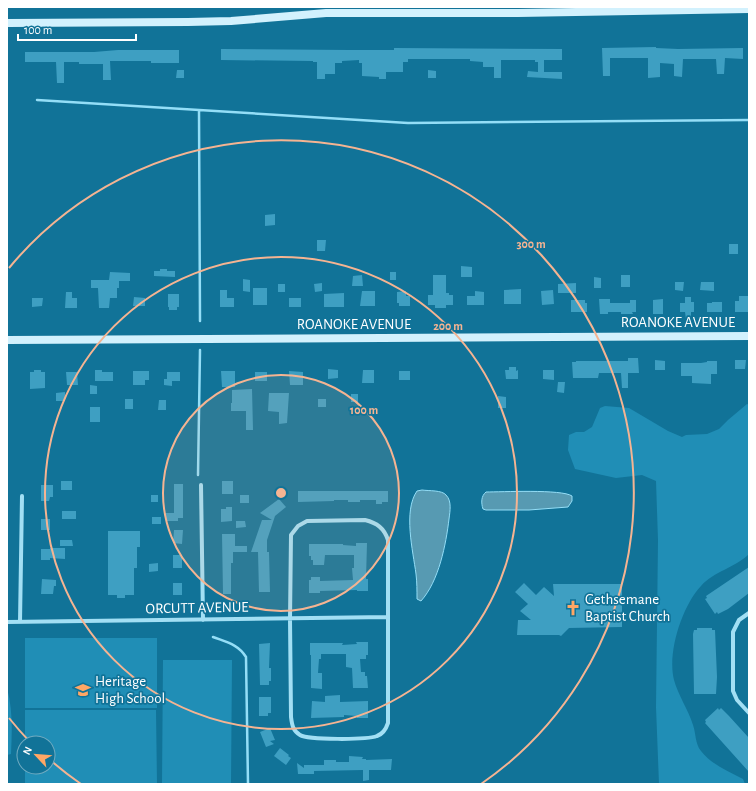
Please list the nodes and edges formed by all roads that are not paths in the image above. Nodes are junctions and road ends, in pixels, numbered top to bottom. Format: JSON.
{"nodes":[{"id":1,"x":749,"y":9,"type":"edge"},
{"id":2,"x":388,"y":10,"type":"edge"},
{"id":3,"x":7,"y":23,"type":"edge"},
{"id":4,"x":749,"y":336,"type":"edge"},
{"id":5,"x":7,"y":340,"type":"edge"},
{"id":6,"x":202,"y":485,"type":"dead end"},
{"id":7,"x":22,"y":496,"type":"dead end"},
{"id":8,"x":749,"y":614,"type":"edge"},
{"id":9,"x":388,"y":617,"type":"junction"},
{"id":10,"x":290,"y":619,"type":"junction"},
{"id":11,"x":203,"y":620,"type":"junction"},
{"id":12,"x":7,"y":622,"type":"edge"},
{"id":13,"x":20,"y":622,"type":"junction"},
{"id":14,"x":749,"y":713,"type":"edge"}],
"edges":[{"from":1,"to":2,"type":"main road"},
{"from":2,"to":3,"type":"main road"},
{"from":4,"to":5,"type":"main road","name":"ROANOKE AVENUE"},
{"from":6,"to":11,"type":"street"},
{"from":7,"to":13,"type":"street"},
{"from":8,"to":14,"type":"street"},
{"from":9,"to":10,"type":"street","name":"ORCUTT AVENUE"},
{"from":9,"to":10,"type":"street"},
{"from":9,"to":10,"type":"street"},
{"from":10,"to":11,"type":"street","name":"ORCUTT AVENUE"},
{"from":11,"to":13,"type":"street","name":"ORCUTT AVENUE"},
{"from":12,"to":13,"type":"street","name":"ORCUTT AVENUE"}]}
